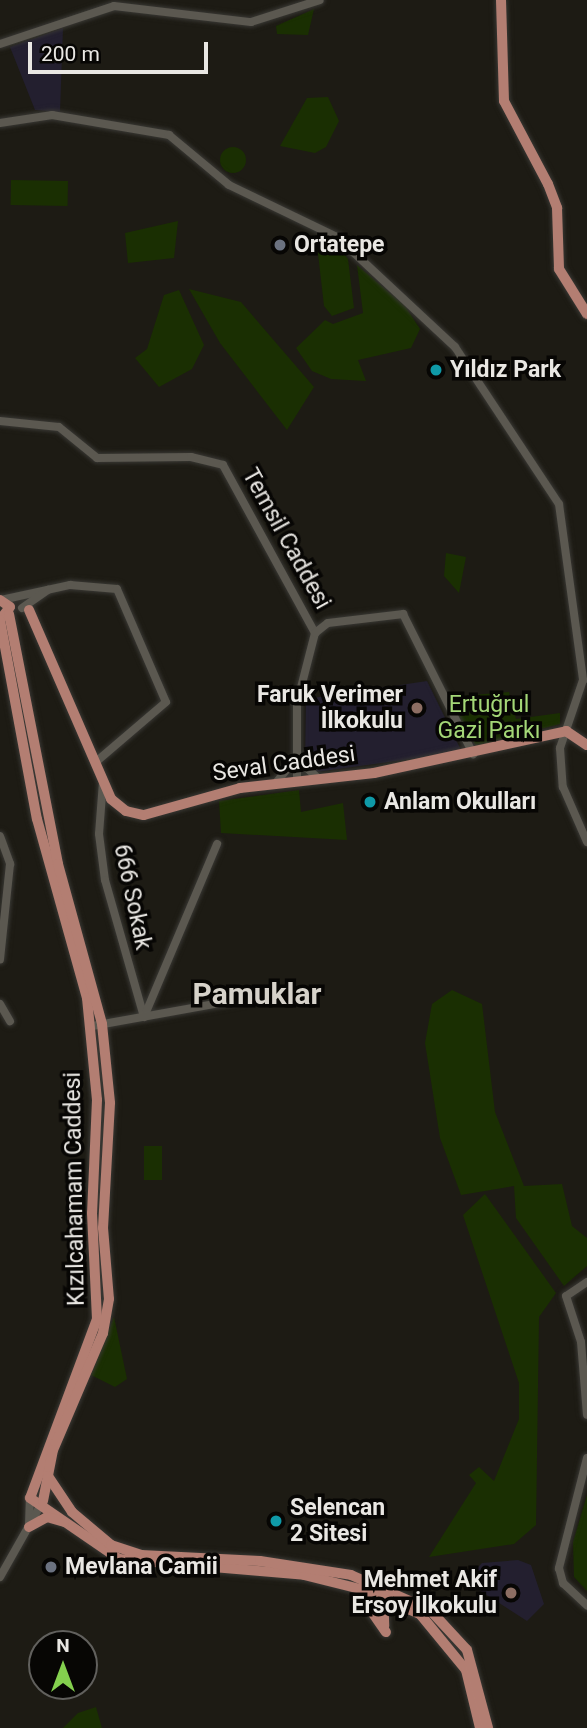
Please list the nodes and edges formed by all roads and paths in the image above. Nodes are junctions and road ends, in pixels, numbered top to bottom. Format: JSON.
{"nodes":[{"id":1,"x":320,"y":0,"type":"edge"},
{"id":2,"x":501,"y":0,"type":"edge"},
{"id":3,"x":0,"y":44,"type":"edge"},
{"id":4,"x":0,"y":123,"type":"edge"},
{"id":5,"x":587,"y":314,"type":"edge"},
{"id":6,"x":0,"y":421,"type":"edge"},
{"id":7,"x":51,"y":588,"type":"junction"},
{"id":8,"x":10,"y":608,"type":"edge"},
{"id":9,"x":315,"y":633,"type":"junction"},
{"id":10,"x":566,"y":731,"type":"junction"},
{"id":11,"x":587,"y":745,"type":"edge"},
{"id":12,"x":473,"y":754,"type":"junction"},
{"id":13,"x":297,"y":757,"type":"junction"},
{"id":14,"x":97,"y":761,"type":"junction"},
{"id":15,"x":320,"y":780,"type":"junction"},
{"id":16,"x":103,"y":782,"type":"junction"},
{"id":17,"x":297,"y":782,"type":"junction"},
{"id":18,"x":275,"y":784,"type":"junction"},
{"id":19,"x":0,"y":836,"type":"edge"},
{"id":20,"x":587,"y":842,"type":"edge"},
{"id":21,"x":217,"y":844,"type":"dead end"},
{"id":22,"x":0,"y":959,"type":"edge"},
{"id":23,"x":258,"y":996,"type":"dead end"},
{"id":24,"x":0,"y":1004,"type":"edge"},
{"id":25,"x":144,"y":1017,"type":"junction"},
{"id":26,"x":10,"y":1021,"type":"dead end"},
{"id":27,"x":97,"y":1025,"type":"junction"},
{"id":28,"x":587,"y":1282,"type":"edge"},
{"id":29,"x":587,"y":1415,"type":"edge"},
{"id":30,"x":587,"y":1458,"type":"edge"},
{"id":31,"x":37,"y":1471,"type":"junction"},
{"id":32,"x":49,"y":1477,"type":"junction"},
{"id":33,"x":30,"y":1498,"type":"junction"},
{"id":34,"x":43,"y":1501,"type":"junction"},
{"id":35,"x":66,"y":1523,"type":"junction"},
{"id":36,"x":29,"y":1527,"type":"junction"},
{"id":37,"x":193,"y":1563,"type":"junction"},
{"id":38,"x":0,"y":1577,"type":"edge"},
{"id":39,"x":339,"y":1583,"type":"junction"},
{"id":40,"x":365,"y":1585,"type":"junction"},
{"id":41,"x":382,"y":1591,"type":"junction"},
{"id":42,"x":367,"y":1605,"type":"junction"},
{"id":43,"x":587,"y":1605,"type":"edge"},
{"id":44,"x":405,"y":1607,"type":"junction"},
{"id":45,"x":382,"y":1619,"type":"junction"},
{"id":46,"x":459,"y":1648,"type":"junction"},
{"id":47,"x":480,"y":1728,"type":"edge"},
{"id":48,"x":488,"y":1728,"type":"edge"}],
"edges":[{"from":1,"to":3,"type":"street"},
{"from":2,"to":5,"type":"main road"},
{"from":4,"to":10,"type":"street"},
{"from":6,"to":9,"type":"street","name":"Temsil Caddesi"},
{"from":7,"to":8,"type":"street"},
{"from":7,"to":8,"type":"street"},
{"from":7,"to":14,"type":"street"},
{"from":8,"to":14,"type":"main road","name":"Seval Caddesi"},
{"from":8,"to":27,"type":"main road","name":"Kızılcahamam Caddesi"},
{"from":9,"to":12,"type":"street"},
{"from":9,"to":13,"type":"street","name":"Temsil Caddesi"},
{"from":10,"to":11,"type":"main road"},
{"from":10,"to":12,"type":"main road","name":"Seval Caddesi"},
{"from":10,"to":20,"type":"street"},
{"from":12,"to":15,"type":"main road","name":"Seval Caddesi"},
{"from":13,"to":15,"type":"street"},
{"from":13,"to":17,"type":"street","name":"Temsil Caddesi"},
{"from":13,"to":18,"type":"street"},
{"from":14,"to":16,"type":"main road","name":"Seval Caddesi"},
{"from":15,"to":17,"type":"main road","name":"Seval Caddesi"},
{"from":16,"to":18,"type":"main road","name":"Seval Caddesi"},
{"from":16,"to":25,"type":"street","name":"666 Sokak"},
{"from":17,"to":18,"type":"main road","name":"Seval Caddesi"},
{"from":19,"to":22,"type":"street"},
{"from":21,"to":25,"type":"street"},
{"from":23,"to":25,"type":"street"},
{"from":24,"to":26,"type":"street"},
{"from":25,"to":27,"type":"street"},
{"from":27,"to":31,"type":"main road","name":"Kızılcahamam Caddesi"},
{"from":27,"to":32,"type":"main road","name":"Kızılcahamam Caddesi"},
{"from":28,"to":29,"type":"street"},
{"from":30,"to":43,"type":"street"},
{"from":31,"to":32,"type":"main road"},
{"from":31,"to":33,"type":"main road","name":"Kızılcahamam Caddesi"},
{"from":32,"to":34,"type":"main road","name":"Kızılcahamam Caddesi"},
{"from":32,"to":37,"type":"main road"},
{"from":33,"to":34,"type":"main road"},
{"from":33,"to":36,"type":"street"},
{"from":34,"to":35,"type":"main road"},
{"from":34,"to":36,"type":"street"},
{"from":35,"to":36,"type":"main road"},
{"from":35,"to":37,"type":"main road"},
{"from":36,"to":38,"type":"street"},
{"from":37,"to":39,"type":"main road"},
{"from":37,"to":40,"type":"main road"},
{"from":39,"to":40,"type":"main road"},
{"from":39,"to":42,"type":"main road"},
{"from":40,"to":41,"type":"main road"},
{"from":40,"to":42,"type":"main road"},
{"from":41,"to":44,"type":"main road"},
{"from":41,"to":45,"type":"main road"},
{"from":41,"to":46,"type":"main road"},
{"from":42,"to":45,"type":"main road"},
{"from":44,"to":45,"type":"main road"},
{"from":44,"to":46,"type":"main road"},
{"from":46,"to":47,"type":"main road"},
{"from":46,"to":48,"type":"main road"}]}
